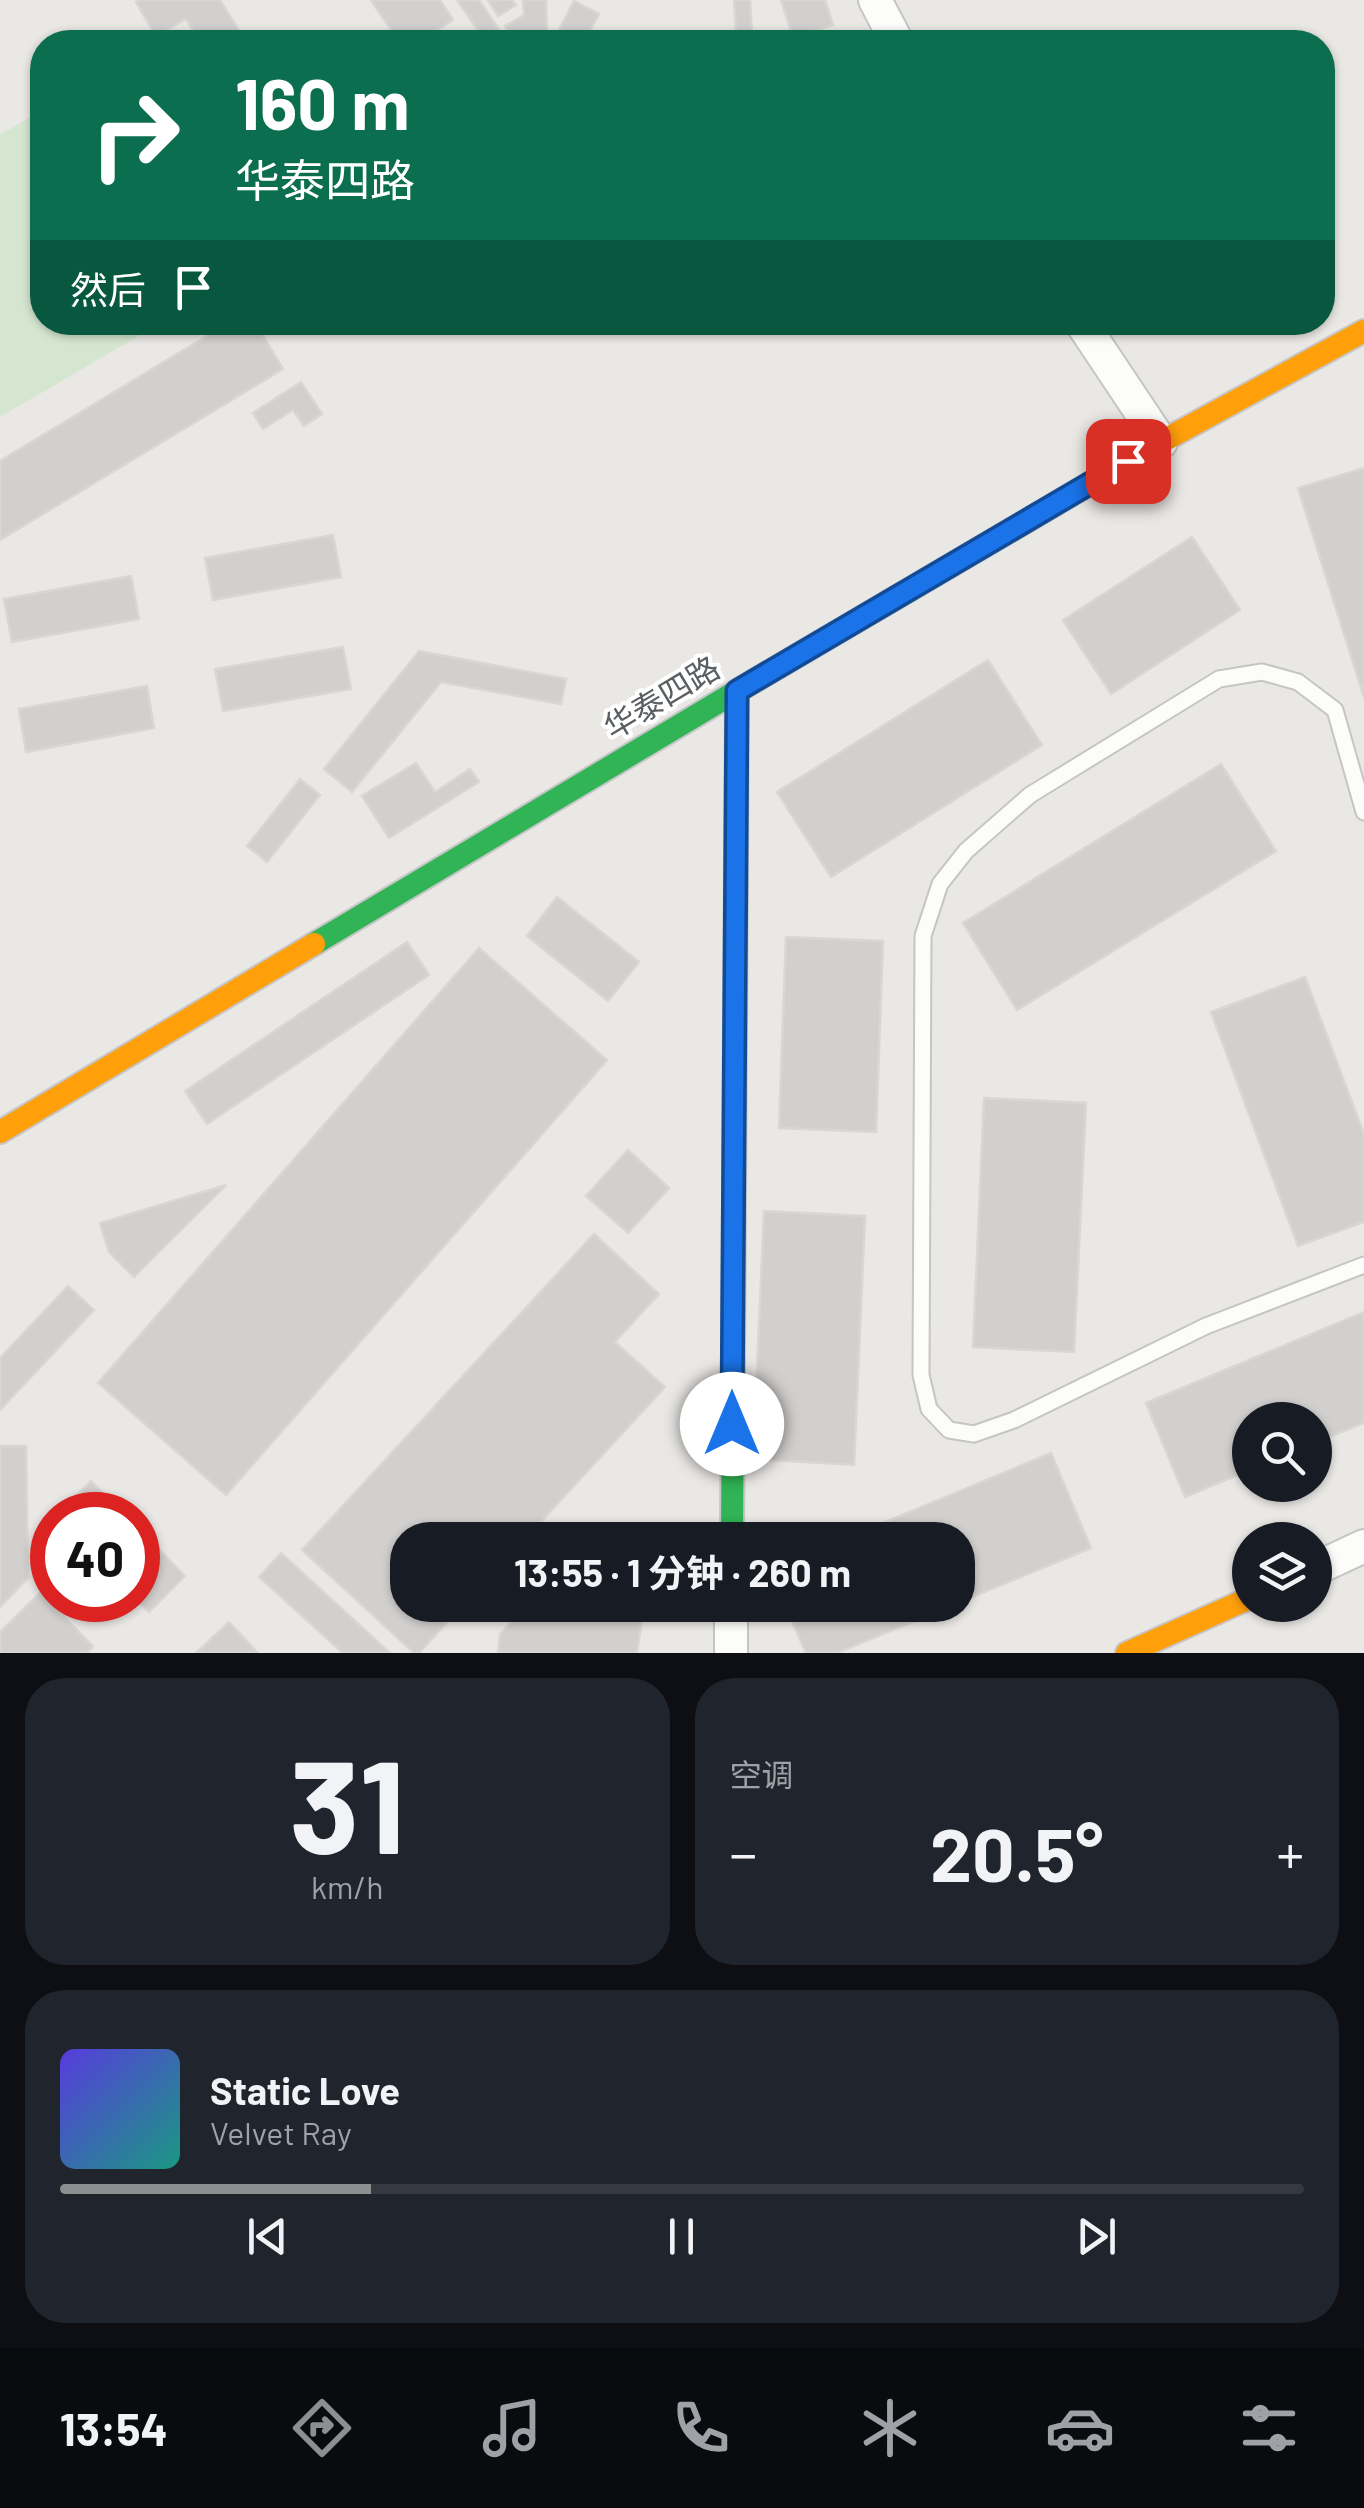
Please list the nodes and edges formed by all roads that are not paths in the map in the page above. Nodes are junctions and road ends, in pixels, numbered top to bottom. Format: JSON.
{"nodes":[{"id":1,"x":875,"y":0,"type":"edge"},
{"id":2,"x":891,"y":30,"type":"edge"},
{"id":3,"x":1364,"y":331,"type":"edge"},
{"id":4,"x":1089,"y":335,"type":"edge"},
{"id":5,"x":1161,"y":442,"type":"junction"},
{"id":6,"x":737,"y":691,"type":"junction"},
{"id":7,"x":1364,"y":812,"type":"edge"},
{"id":8,"x":0,"y":1132,"type":"edge"},
{"id":9,"x":1364,"y":1265,"type":"edge"},
{"id":10,"x":732,"y":1522,"type":"edge"},
{"id":11,"x":1364,"y":1546,"type":"edge"},
{"id":12,"x":1332,"y":1561,"type":"edge"},
{"id":13,"x":1232,"y":1606,"type":"edge"},
{"id":14,"x":731,"y":1622,"type":"edge"},
{"id":15,"x":731,"y":1653,"type":"edge"},
{"id":16,"x":1126,"y":1653,"type":"edge"}],
"edges":[{"from":1,"to":2,"type":"street"},
{"from":3,"to":5,"type":"street","name":"华泰四路"},
{"from":4,"to":5,"type":"street"},
{"from":5,"to":6,"type":"street","name":"华泰四路"},
{"from":6,"to":8,"type":"street","name":"华泰四路"},
{"from":6,"to":10,"type":"street"},
{"from":7,"to":9,"type":"lane"},
{"from":11,"to":12,"type":"street"},
{"from":13,"to":16,"type":"street"},
{"from":14,"to":15,"type":"street"}]}
